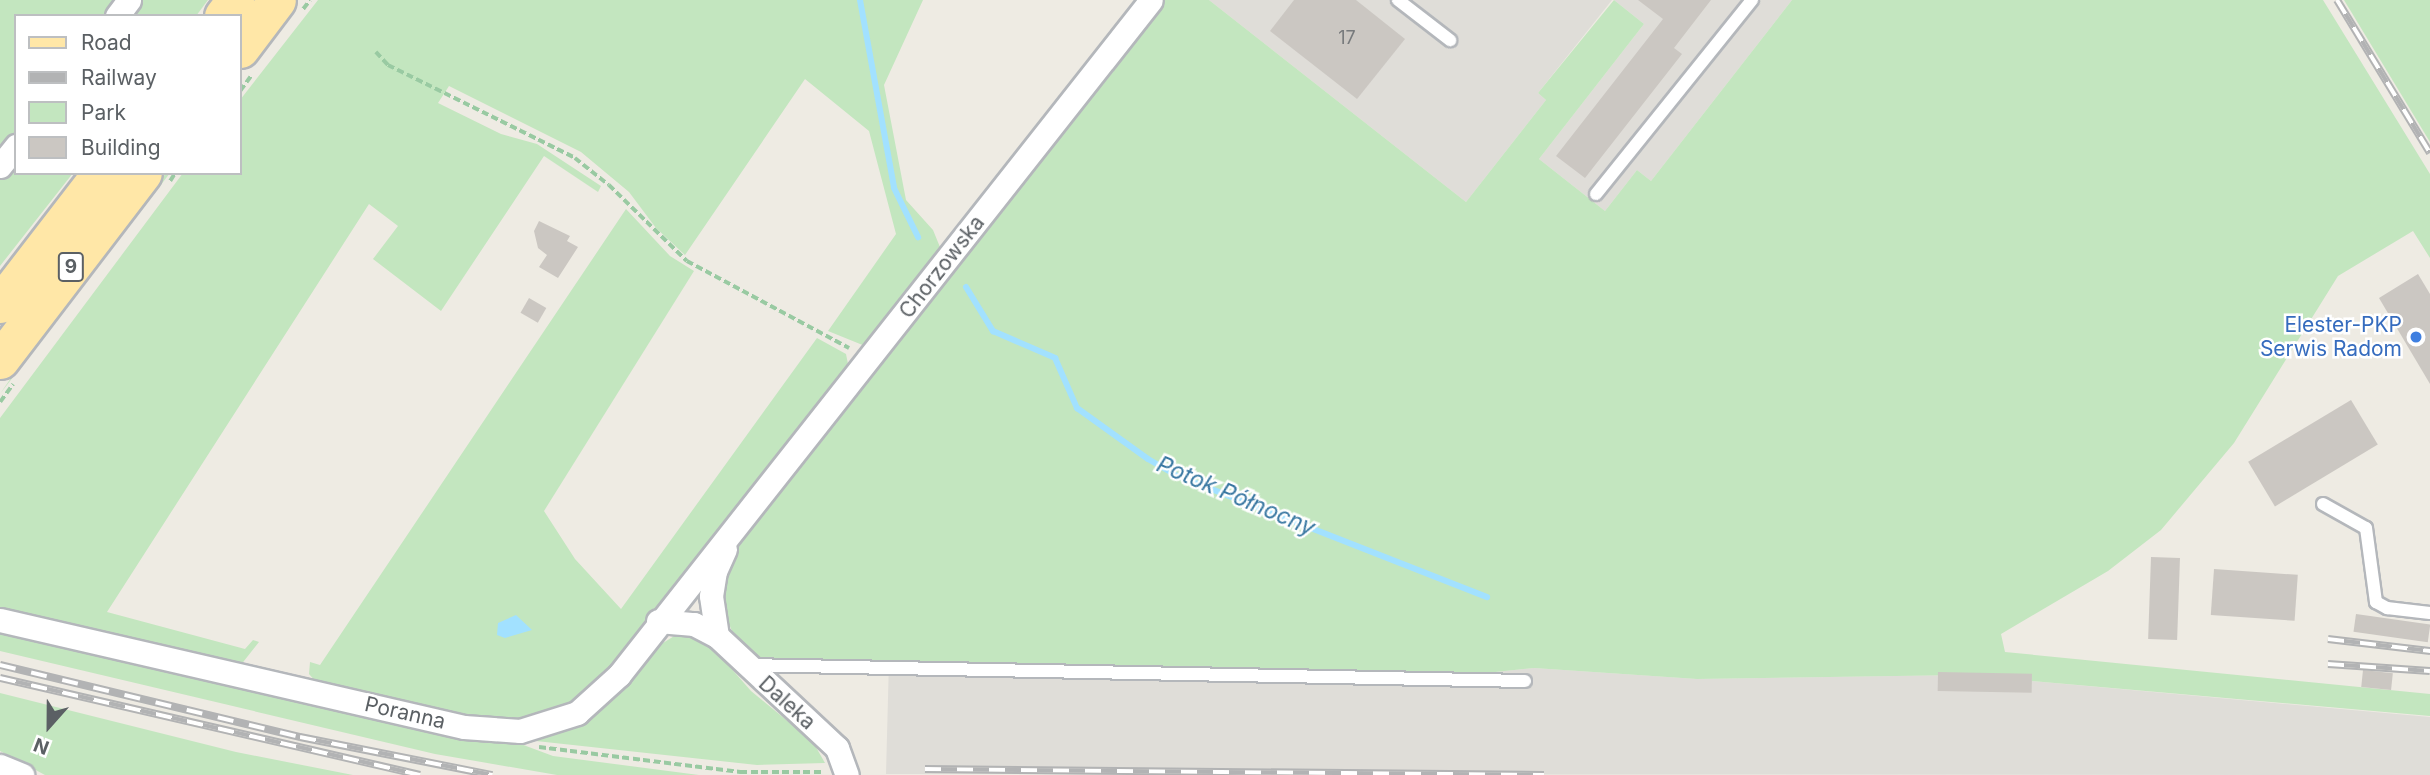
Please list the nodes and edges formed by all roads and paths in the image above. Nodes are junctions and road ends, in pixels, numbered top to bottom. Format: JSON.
{"nodes":[{"id":1,"x":130,"y":0,"type":"edge"},
{"id":2,"x":277,"y":0,"type":"edge"},
{"id":3,"x":1151,"y":0,"type":"edge"},
{"id":4,"x":1398,"y":0,"type":"edge"},
{"id":5,"x":1752,"y":0,"type":"edge"},
{"id":6,"x":119,"y":14,"type":"edge"},
{"id":7,"x":1450,"y":40,"type":"dead end"},
{"id":8,"x":242,"y":46,"type":"edge"},
{"id":9,"x":376,"y":52,"type":"dead end"},
{"id":10,"x":14,"y":148,"type":"edge"},
{"id":11,"x":0,"y":166,"type":"edge"},
{"id":12,"x":99,"y":175,"type":"edge"},
{"id":13,"x":142,"y":175,"type":"edge"},
{"id":14,"x":1596,"y":194,"type":"dead end"},
{"id":15,"x":0,"y":304,"type":"edge"},
{"id":16,"x":870,"y":359,"type":"junction"},
{"id":17,"x":0,"y":360,"type":"edge"},
{"id":18,"x":2323,"y":504,"type":"dead end"},
{"id":19,"x":733,"y":534,"type":"junction"},
{"id":20,"x":2430,"y":613,"type":"edge"},
{"id":21,"x":0,"y":620,"type":"edge"},
{"id":22,"x":658,"y":621,"type":"junction"},
{"id":23,"x":717,"y":636,"type":"junction"},
{"id":24,"x":744,"y":665,"type":"junction"},
{"id":25,"x":1525,"y":681,"type":"dead end"},
{"id":26,"x":508,"y":731,"type":"junction"},
{"id":27,"x":0,"y":766,"type":"edge"},
{"id":28,"x":847,"y":773,"type":"edge"},
{"id":29,"x":22,"y":775,"type":"edge"}],
"edges":[{"from":1,"to":6,"type":"street"},
{"from":2,"to":8,"type":"main road"},
{"from":3,"to":16,"type":"street","name":"Chorzowska"},
{"from":4,"to":7,"type":"lane"},
{"from":5,"to":14,"type":"lane"},
{"from":9,"to":16,"type":"path"},
{"from":10,"to":11,"type":"street"},
{"from":12,"to":15,"type":"main road","number":"9"},
{"from":13,"to":17,"type":"main road","number":"9"},
{"from":16,"to":19,"type":"street","name":"Chorzowska"},
{"from":18,"to":20,"type":"lane"},
{"from":19,"to":22,"type":"street","name":"Poranna"},
{"from":19,"to":23,"type":"street"},
{"from":21,"to":26,"type":"street","name":"Poranna"},
{"from":22,"to":23,"type":"street","name":"Daleka"},
{"from":22,"to":26,"type":"street","name":"Poranna"},
{"from":23,"to":24,"type":"street","name":"Daleka"},
{"from":24,"to":25,"type":"lane"},
{"from":24,"to":28,"type":"street","name":"Daleka"},
{"from":26,"to":28,"type":"path"},
{"from":27,"to":29,"type":"street"}]}
